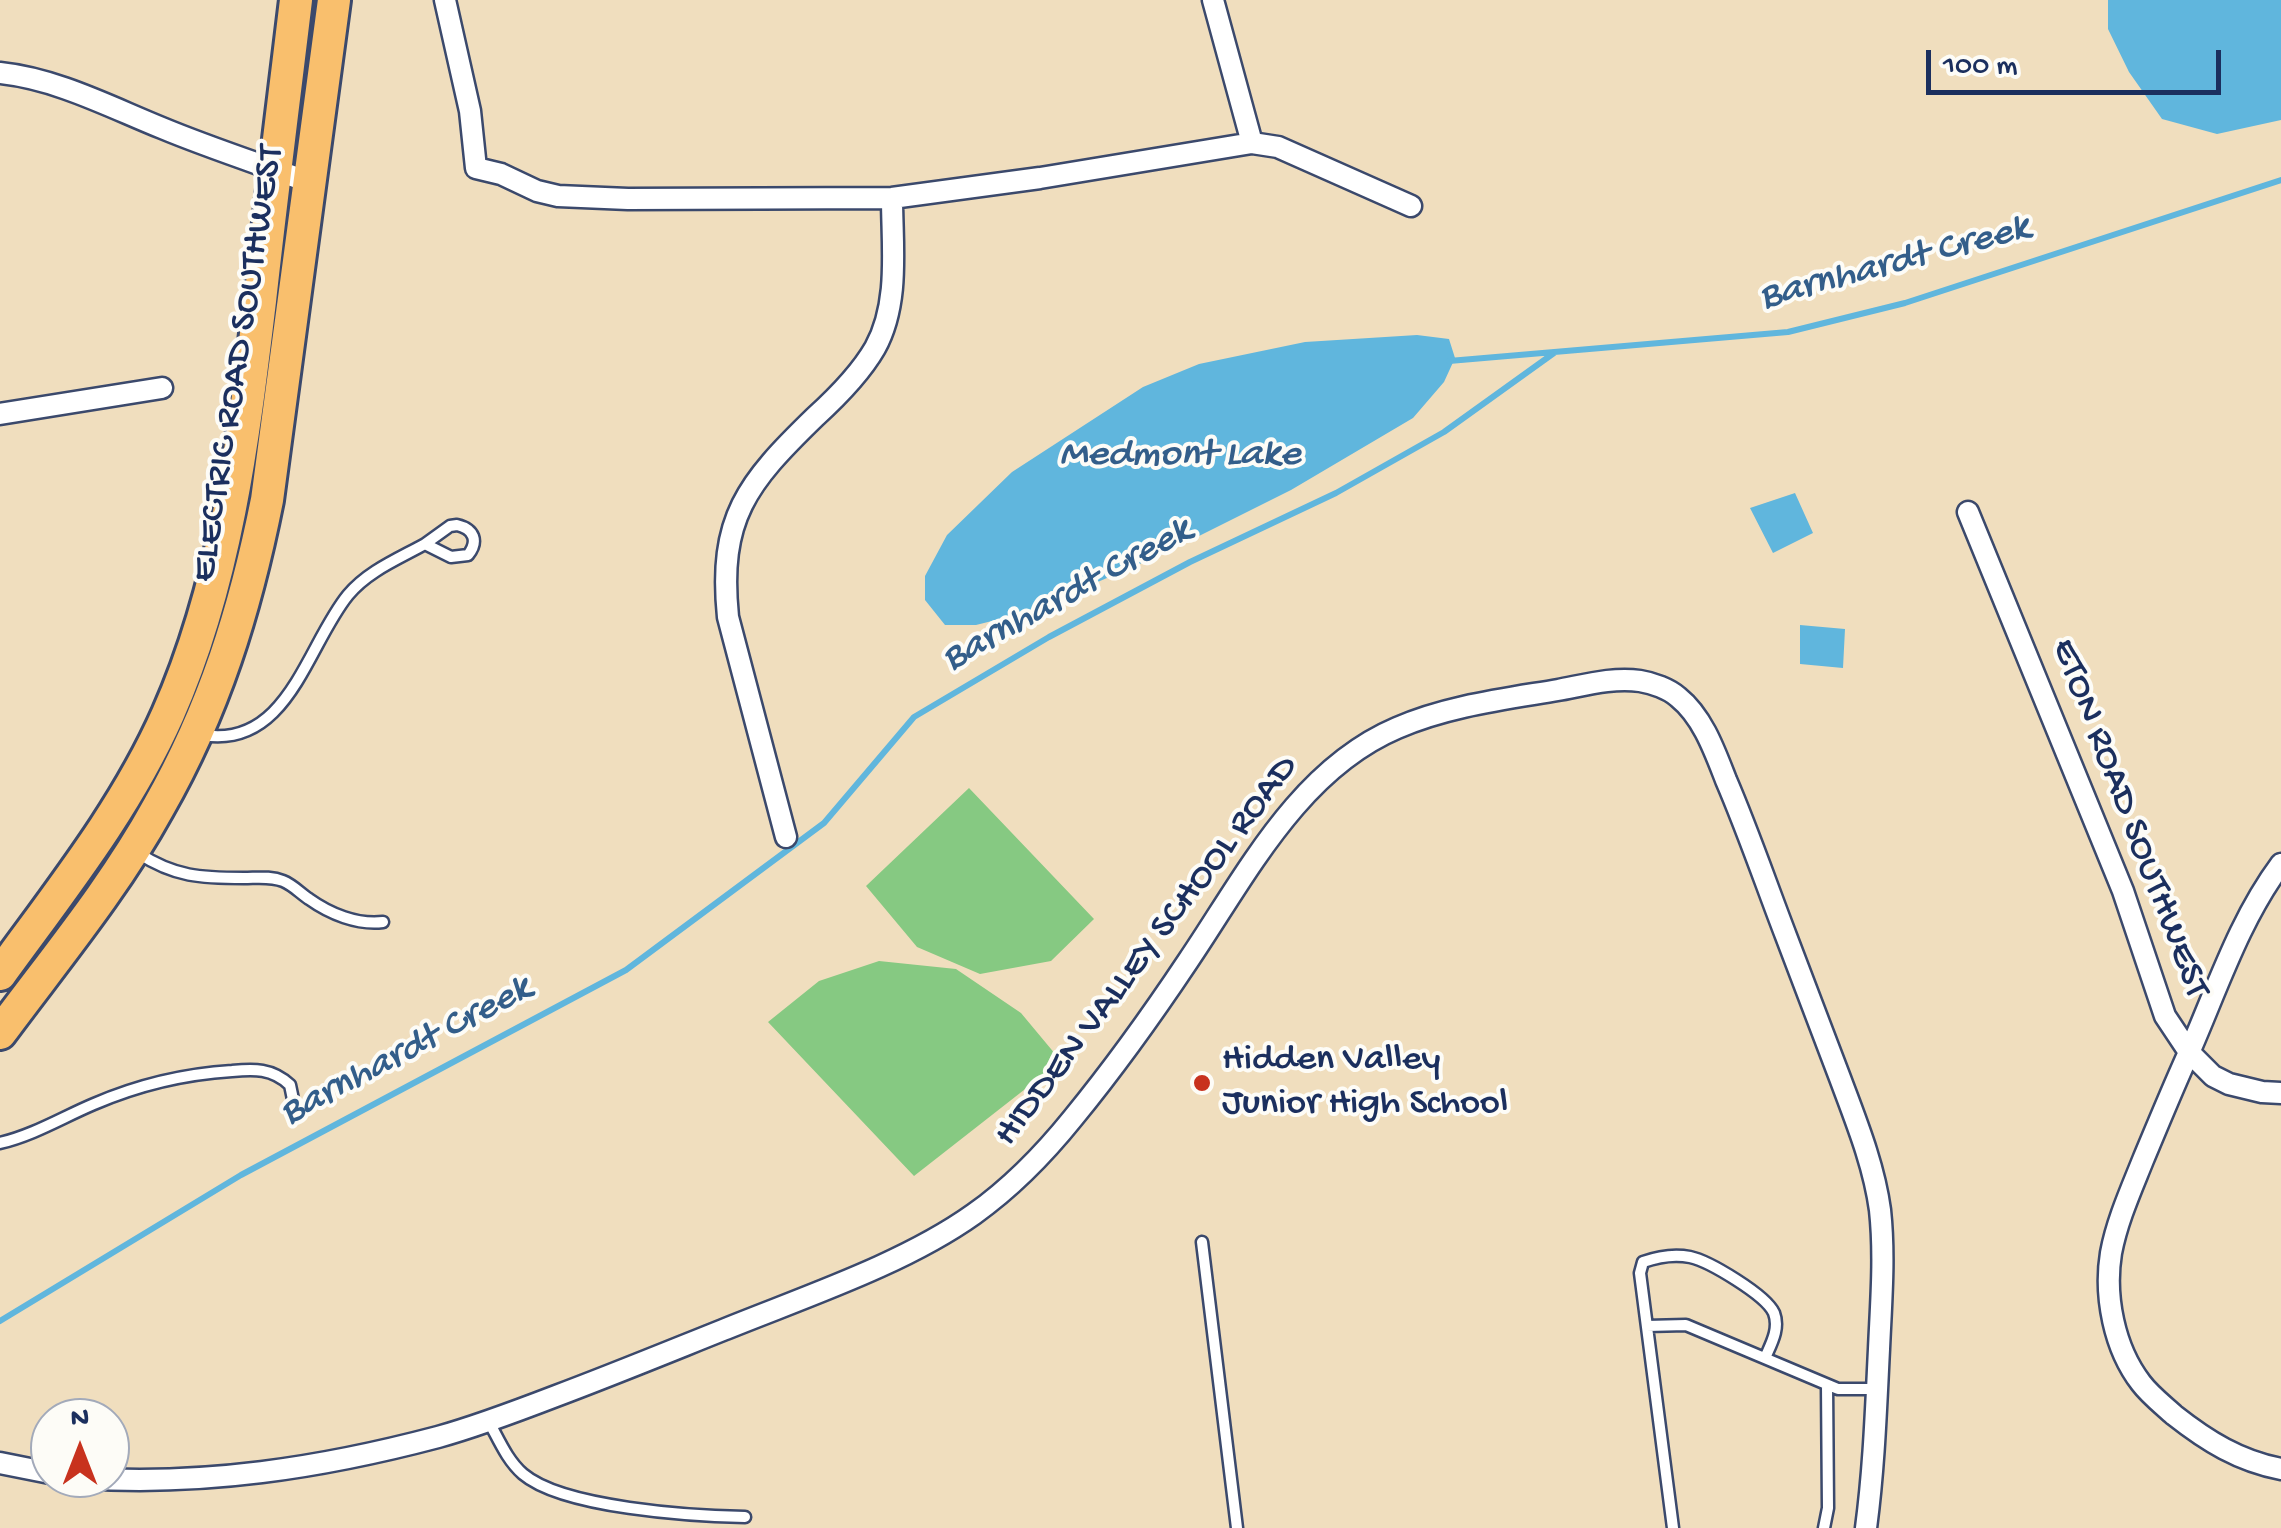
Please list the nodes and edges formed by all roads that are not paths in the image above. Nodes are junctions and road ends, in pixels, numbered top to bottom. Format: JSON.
{"nodes":[{"id":1,"x":296,"y":0,"type":"edge"},
{"id":2,"x":334,"y":0,"type":"edge"},
{"id":3,"x":446,"y":0,"type":"edge"},
{"id":4,"x":1212,"y":0,"type":"edge"},
{"id":5,"x":0,"y":73,"type":"edge"},
{"id":6,"x":1252,"y":143,"type":"junction"},
{"id":7,"x":275,"y":169,"type":"junction"},
{"id":8,"x":309,"y":182,"type":"junction"},
{"id":9,"x":892,"y":198,"type":"junction"},
{"id":10,"x":1411,"y":206,"type":"dead end"},
{"id":11,"x":162,"y":388,"type":"dead end"},
{"id":12,"x":0,"y":414,"type":"edge"},
{"id":13,"x":1968,"y":512,"type":"dead end"},
{"id":14,"x":425,"y":544,"type":"junction"},
{"id":15,"x":197,"y":734,"type":"junction"},
{"id":16,"x":786,"y":837,"type":"dead end"},
{"id":17,"x":134,"y":849,"type":"junction"},
{"id":18,"x":2281,"y":864,"type":"edge"},
{"id":19,"x":383,"y":922,"type":"dead end"},
{"id":20,"x":0,"y":974,"type":"edge"},
{"id":21,"x":0,"y":1034,"type":"edge"},
{"id":22,"x":2189,"y":1052,"type":"junction"},
{"id":23,"x":2281,"y":1094,"type":"edge"},
{"id":24,"x":295,"y":1109,"type":"dead end"},
{"id":25,"x":0,"y":1143,"type":"edge"},
{"id":26,"x":1202,"y":1242,"type":"dead end"},
{"id":27,"x":1647,"y":1326,"type":"junction"},
{"id":28,"x":1765,"y":1358,"type":"junction"},
{"id":29,"x":1827,"y":1385,"type":"junction"},
{"id":30,"x":1877,"y":1390,"type":"junction"},
{"id":31,"x":488,"y":1422,"type":"junction"},
{"id":32,"x":0,"y":1463,"type":"edge"},
{"id":33,"x":30,"y":1469,"type":"edge"},
{"id":34,"x":2281,"y":1470,"type":"edge"},
{"id":35,"x":130,"y":1481,"type":"edge"},
{"id":36,"x":745,"y":1517,"type":"dead end"},
{"id":37,"x":1237,"y":1528,"type":"edge"},
{"id":38,"x":1672,"y":1528,"type":"edge"},
{"id":39,"x":1824,"y":1528,"type":"edge"},
{"id":40,"x":1866,"y":1528,"type":"edge"}],
"edges":[{"from":1,"to":7,"type":"main road","name":"ELECTRIC ROAD SOUTHWEST"},
{"from":2,"to":8,"type":"main road","name":"ELECTRIC ROAD SOUTHWEST"},
{"from":3,"to":9,"type":"street"},
{"from":4,"to":6,"type":"street"},
{"from":5,"to":7,"type":"street"},
{"from":6,"to":9,"type":"street"},
{"from":6,"to":10,"type":"street"},
{"from":7,"to":8,"type":"street"},
{"from":7,"to":20,"type":"main road","name":"ELECTRIC ROAD SOUTHWEST"},
{"from":8,"to":15,"type":"main road","name":"ELECTRIC ROAD SOUTHWEST"},
{"from":9,"to":16,"type":"street"},
{"from":11,"to":12,"type":"street"},
{"from":13,"to":22,"type":"street","name":"ETON ROAD SOUTHWEST"},
{"from":14,"to":14,"type":"lane"},
{"from":14,"to":15,"type":"lane"},
{"from":15,"to":17,"type":"main road","name":"ELECTRIC ROAD SOUTHWEST"},
{"from":17,"to":19,"type":"lane"},
{"from":17,"to":21,"type":"main road","name":"ELECTRIC ROAD SOUTHWEST"},
{"from":18,"to":22,"type":"street"},
{"from":22,"to":23,"type":"street","name":"ETON ROAD SOUTHWEST"},
{"from":22,"to":34,"type":"street"},
{"from":24,"to":25,"type":"lane"},
{"from":26,"to":37,"type":"lane"},
{"from":27,"to":28,"type":"lane"},
{"from":27,"to":28,"type":"lane"},
{"from":27,"to":38,"type":"lane"},
{"from":28,"to":29,"type":"lane"},
{"from":29,"to":30,"type":"lane"},
{"from":29,"to":39,"type":"lane"},
{"from":30,"to":31,"type":"street","name":"HIDDEN VALLEY SCHOOL ROAD"},
{"from":30,"to":40,"type":"street","name":"HIDDEN VALLEY SCHOOL ROAD"},
{"from":31,"to":35,"type":"street","name":"HIDDEN VALLEY SCHOOL ROAD"},
{"from":31,"to":36,"type":"lane"},
{"from":32,"to":33,"type":"street"}]}
